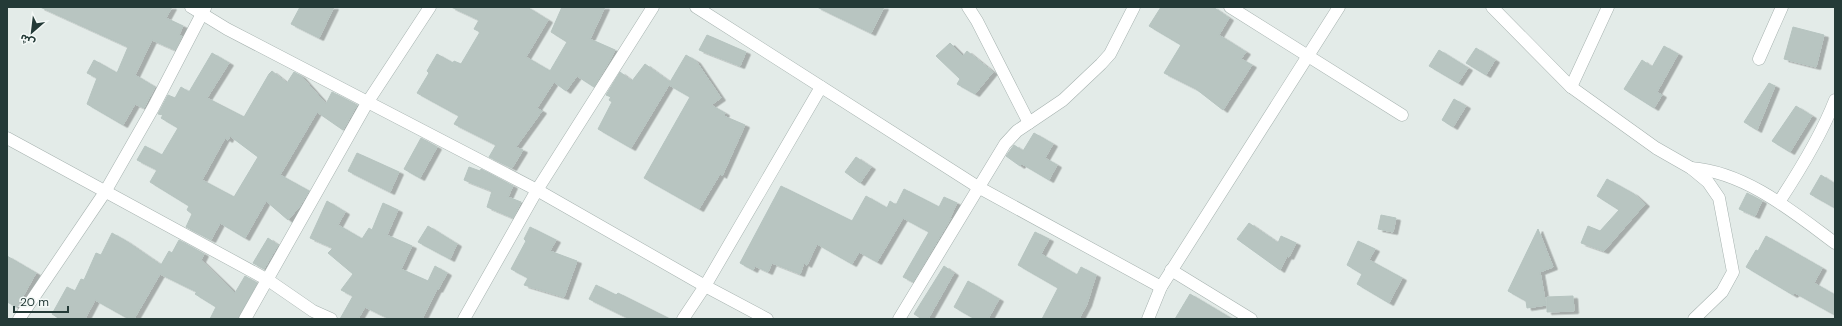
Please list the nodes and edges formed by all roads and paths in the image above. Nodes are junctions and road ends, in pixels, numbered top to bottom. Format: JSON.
{"nodes":[{"id":1,"x":430,"y":7,"type":"edge"},
{"id":2,"x":653,"y":7,"type":"edge"},
{"id":3,"x":696,"y":7,"type":"edge"},
{"id":4,"x":968,"y":7,"type":"edge"},
{"id":5,"x":1134,"y":7,"type":"edge"},
{"id":6,"x":1230,"y":7,"type":"edge"},
{"id":7,"x":1339,"y":7,"type":"edge"},
{"id":8,"x":1492,"y":7,"type":"edge"},
{"id":9,"x":1608,"y":7,"type":"edge"},
{"id":10,"x":1782,"y":7,"type":"edge"},
{"id":11,"x":199,"y":9,"type":"edge"},
{"id":12,"x":1308,"y":56,"type":"junction"},
{"id":13,"x":1759,"y":59,"type":"dead end"},
{"id":14,"x":821,"y":87,"type":"junction"},
{"id":15,"x":1571,"y":87,"type":"junction"},
{"id":16,"x":1835,"y":100,"type":"edge"},
{"id":17,"x":367,"y":103,"type":"junction"},
{"id":18,"x":1402,"y":115,"type":"dead end"},
{"id":19,"x":1029,"y":123,"type":"junction"},
{"id":20,"x":7,"y":138,"type":"edge"},
{"id":21,"x":1691,"y":168,"type":"junction"},
{"id":22,"x":978,"y":187,"type":"junction"},
{"id":23,"x":537,"y":190,"type":"junction"},
{"id":24,"x":105,"y":192,"type":"junction"},
{"id":25,"x":1779,"y":202,"type":"junction"},
{"id":26,"x":1835,"y":243,"type":"edge"},
{"id":27,"x":1172,"y":270,"type":"junction"},
{"id":28,"x":268,"y":280,"type":"junction"},
{"id":29,"x":705,"y":286,"type":"junction"},
{"id":30,"x":1161,"y":287,"type":"junction"},
{"id":31,"x":19,"y":319,"type":"edge"},
{"id":32,"x":245,"y":319,"type":"edge"},
{"id":33,"x":331,"y":319,"type":"edge"},
{"id":34,"x":464,"y":319,"type":"edge"},
{"id":35,"x":683,"y":319,"type":"edge"},
{"id":36,"x":768,"y":319,"type":"edge"},
{"id":37,"x":899,"y":319,"type":"edge"},
{"id":38,"x":1148,"y":319,"type":"edge"},
{"id":39,"x":1251,"y":319,"type":"edge"},
{"id":40,"x":1694,"y":319,"type":"edge"}],
"edges":[{"from":1,"to":17,"type":"street"},
{"from":2,"to":23,"type":"street"},
{"from":3,"to":14,"type":"street"},
{"from":4,"to":19,"type":"street"},
{"from":5,"to":19,"type":"street"},
{"from":6,"to":12,"type":"street"},
{"from":7,"to":12,"type":"street"},
{"from":8,"to":15,"type":"street"},
{"from":9,"to":15,"type":"street"},
{"from":10,"to":13,"type":"street"},
{"from":11,"to":17,"type":"street"},
{"from":11,"to":24,"type":"street"},
{"from":12,"to":18,"type":"street"},
{"from":12,"to":27,"type":"street"},
{"from":14,"to":22,"type":"street"},
{"from":14,"to":29,"type":"street"},
{"from":15,"to":21,"type":"street"},
{"from":16,"to":25,"type":"street"},
{"from":17,"to":23,"type":"street"},
{"from":17,"to":28,"type":"street"},
{"from":19,"to":22,"type":"street"},
{"from":20,"to":24,"type":"street"},
{"from":21,"to":25,"type":"street"},
{"from":21,"to":40,"type":"street"},
{"from":22,"to":30,"type":"street"},
{"from":22,"to":37,"type":"street"},
{"from":23,"to":29,"type":"street"},
{"from":23,"to":34,"type":"street"},
{"from":24,"to":28,"type":"street"},
{"from":24,"to":31,"type":"street"},
{"from":25,"to":26,"type":"street"},
{"from":27,"to":30,"type":"street"},
{"from":27,"to":39,"type":"street"},
{"from":28,"to":32,"type":"street"},
{"from":28,"to":33,"type":"street"},
{"from":29,"to":35,"type":"street"},
{"from":29,"to":36,"type":"street"},
{"from":30,"to":38,"type":"street"}]}
